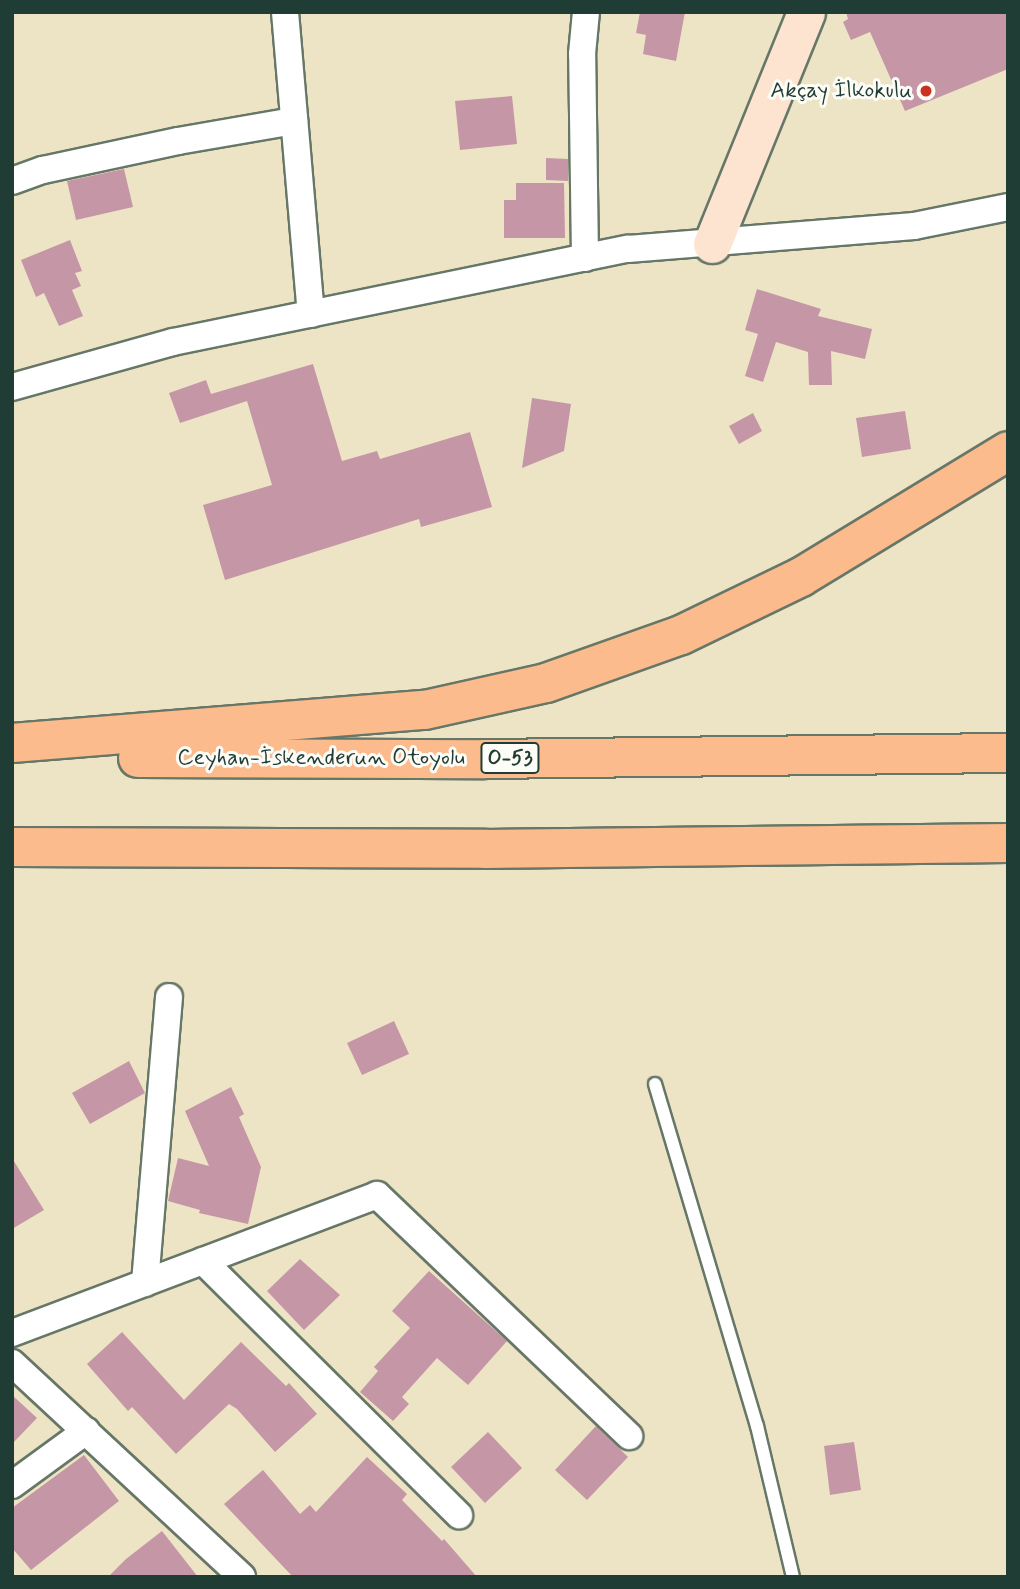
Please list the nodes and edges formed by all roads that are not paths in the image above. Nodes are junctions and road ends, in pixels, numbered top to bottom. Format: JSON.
{"nodes":[{"id":1,"x":285,"y":12,"type":"edge"},
{"id":2,"x":586,"y":12,"type":"edge"},
{"id":3,"x":806,"y":12,"type":"edge"},
{"id":4,"x":294,"y":121,"type":"junction"},
{"id":5,"x":12,"y":181,"type":"edge"},
{"id":6,"x":1008,"y":207,"type":"edge"},
{"id":7,"x":712,"y":244,"type":"junction"},
{"id":8,"x":585,"y":258,"type":"junction"},
{"id":9,"x":311,"y":314,"type":"junction"},
{"id":10,"x":12,"y":387,"type":"edge"},
{"id":11,"x":1008,"y":451,"type":"edge"},
{"id":12,"x":12,"y":743,"type":"edge"},
{"id":13,"x":1008,"y":753,"type":"edge"},
{"id":14,"x":12,"y":757,"type":"edge"},
{"id":15,"x":1008,"y":843,"type":"edge"},
{"id":16,"x":12,"y":847,"type":"edge"},
{"id":17,"x":486,"y":849,"type":"junction"},
{"id":18,"x":1008,"y":862,"type":"edge"},
{"id":19,"x":169,"y":998,"type":"dead end"},
{"id":20,"x":655,"y":1084,"type":"dead end"},
{"id":21,"x":203,"y":1261,"type":"junction"},
{"id":22,"x":145,"y":1283,"type":"junction"},
{"id":23,"x":12,"y":1333,"type":"edge"},
{"id":24,"x":12,"y":1363,"type":"edge"},
{"id":25,"x":86,"y":1431,"type":"junction"},
{"id":26,"x":629,"y":1436,"type":"dead end"},
{"id":27,"x":12,"y":1485,"type":"edge"},
{"id":28,"x":459,"y":1515,"type":"dead end"},
{"id":29,"x":242,"y":1577,"type":"edge"},
{"id":30,"x":793,"y":1577,"type":"edge"}],
"edges":[{"from":1,"to":4,"type":"street"},
{"from":2,"to":8,"type":"street"},
{"from":3,"to":7,"type":"street"},
{"from":4,"to":5,"type":"street"},
{"from":4,"to":9,"type":"street"},
{"from":6,"to":7,"type":"street"},
{"from":7,"to":8,"type":"street"},
{"from":8,"to":9,"type":"street"},
{"from":9,"to":10,"type":"street"},
{"from":11,"to":12,"type":"highway"},
{"from":13,"to":14,"type":"highway","name":"Ceyhan-İskenderun Otoyolu","number":"O-53"},
{"from":15,"to":17,"type":"highway"},
{"from":16,"to":17,"type":"highway"},
{"from":17,"to":18,"type":"highway"},
{"from":19,"to":22,"type":"street"},
{"from":20,"to":30,"type":"lane"},
{"from":21,"to":22,"type":"street"},
{"from":21,"to":26,"type":"street"},
{"from":21,"to":28,"type":"street"},
{"from":22,"to":23,"type":"street"},
{"from":24,"to":25,"type":"street"},
{"from":25,"to":27,"type":"street"},
{"from":25,"to":29,"type":"street"}]}
